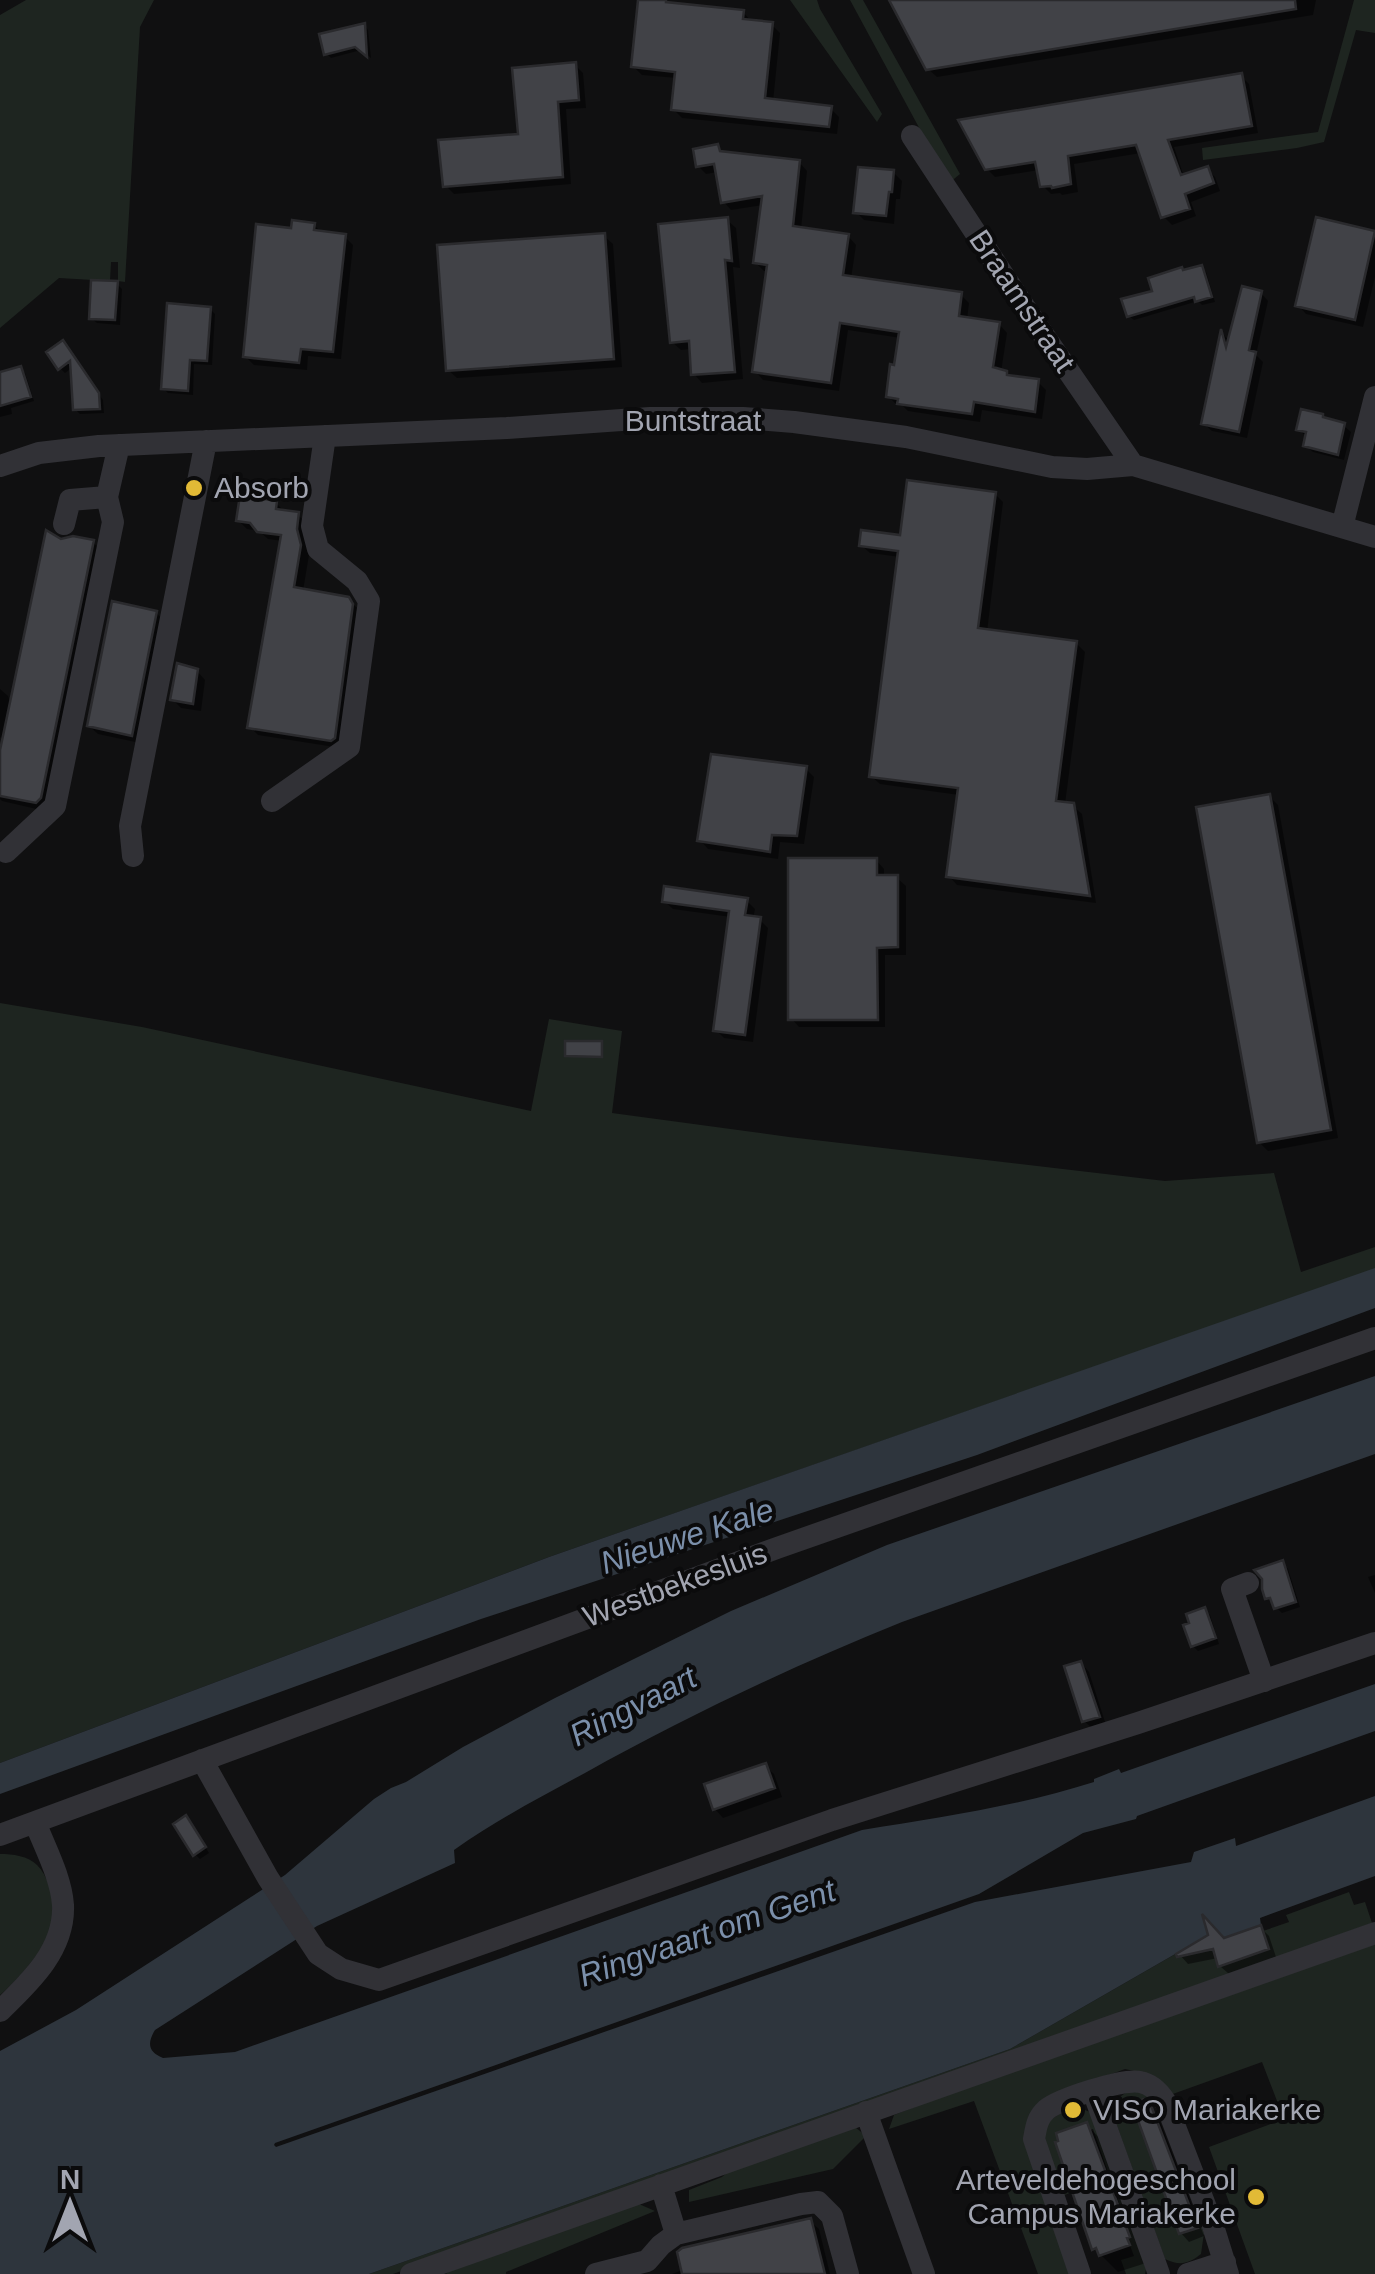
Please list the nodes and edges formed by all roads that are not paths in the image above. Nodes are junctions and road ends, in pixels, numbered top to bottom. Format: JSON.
{"nodes":[{"id":1,"x":912,"y":136,"type":"dead end"},
{"id":2,"x":1375,"y":397,"type":"edge"},
{"id":3,"x":326,"y":436,"type":"junction"},
{"id":4,"x":206,"y":441,"type":"junction"},
{"id":5,"x":120,"y":445,"type":"junction"},
{"id":6,"x":1132,"y":465,"type":"junction"},
{"id":7,"x":0,"y":466,"type":"edge"},
{"id":8,"x":108,"y":496,"type":"junction"},
{"id":9,"x":64,"y":524,"type":"dead end"},
{"id":10,"x":1342,"y":526,"type":"junction"},
{"id":11,"x":1375,"y":537,"type":"edge"},
{"id":12,"x":272,"y":801,"type":"dead end"},
{"id":13,"x":6,"y":852,"type":"dead end"},
{"id":14,"x":133,"y":856,"type":"dead end"},
{"id":15,"x":1375,"y":1338,"type":"edge"},
{"id":16,"x":1234,"y":1599,"type":"dead end"},
{"id":17,"x":1375,"y":1643,"type":"edge"},
{"id":18,"x":1264,"y":1681,"type":"junction"},
{"id":19,"x":202,"y":1760,"type":"junction"},
{"id":20,"x":35,"y":1822,"type":"junction"},
{"id":21,"x":0,"y":1835,"type":"edge"},
{"id":22,"x":1375,"y":1933,"type":"edge"},
{"id":23,"x":0,"y":2012,"type":"edge"},
{"id":24,"x":1093,"y":2091,"type":"junction"},
{"id":25,"x":866,"y":2112,"type":"junction"},
{"id":26,"x":661,"y":2185,"type":"junction"},
{"id":27,"x":676,"y":2234,"type":"junction"},
{"id":28,"x":1227,"y":2268,"type":"edge"},
{"id":29,"x":410,"y":2274,"type":"edge"},
{"id":30,"x":596,"y":2274,"type":"edge"},
{"id":31,"x":848,"y":2274,"type":"edge"},
{"id":32,"x":924,"y":2274,"type":"edge"},
{"id":33,"x":1080,"y":2274,"type":"edge"},
{"id":34,"x":1160,"y":2274,"type":"edge"},
{"id":35,"x":1188,"y":2274,"type":"edge"}],
"edges":[{"from":1,"to":6,"type":"street","name":"Braamstraat"},
{"from":2,"to":10,"type":"street"},
{"from":3,"to":4,"type":"street","name":"Buntstraat"},
{"from":3,"to":6,"type":"street","name":"Buntstraat"},
{"from":3,"to":12,"type":"street"},
{"from":4,"to":5,"type":"street","name":"Buntstraat"},
{"from":4,"to":14,"type":"street"},
{"from":5,"to":7,"type":"street","name":"Buntstraat"},
{"from":5,"to":8,"type":"street"},
{"from":6,"to":10,"type":"street","name":"Buntstraat"},
{"from":8,"to":9,"type":"street"},
{"from":8,"to":13,"type":"street"},
{"from":10,"to":11,"type":"street","name":"Buntstraat"},
{"from":15,"to":19,"type":"street","name":"Westbekesluis"},
{"from":16,"to":18,"type":"street"},
{"from":17,"to":18,"type":"street"},
{"from":18,"to":19,"type":"street"},
{"from":19,"to":20,"type":"street","name":"Westbekesluis"},
{"from":20,"to":21,"type":"street","name":"Westbekesluis"},
{"from":20,"to":23,"type":"street"},
{"from":22,"to":25,"type":"street"},
{"from":24,"to":28,"type":"street"},
{"from":24,"to":33,"type":"street"},
{"from":24,"to":34,"type":"street"},
{"from":25,"to":26,"type":"street"},
{"from":25,"to":32,"type":"street"},
{"from":26,"to":27,"type":"street"},
{"from":26,"to":29,"type":"street"},
{"from":27,"to":30,"type":"street"},
{"from":27,"to":31,"type":"street"},
{"from":28,"to":35,"type":"street"}]}
